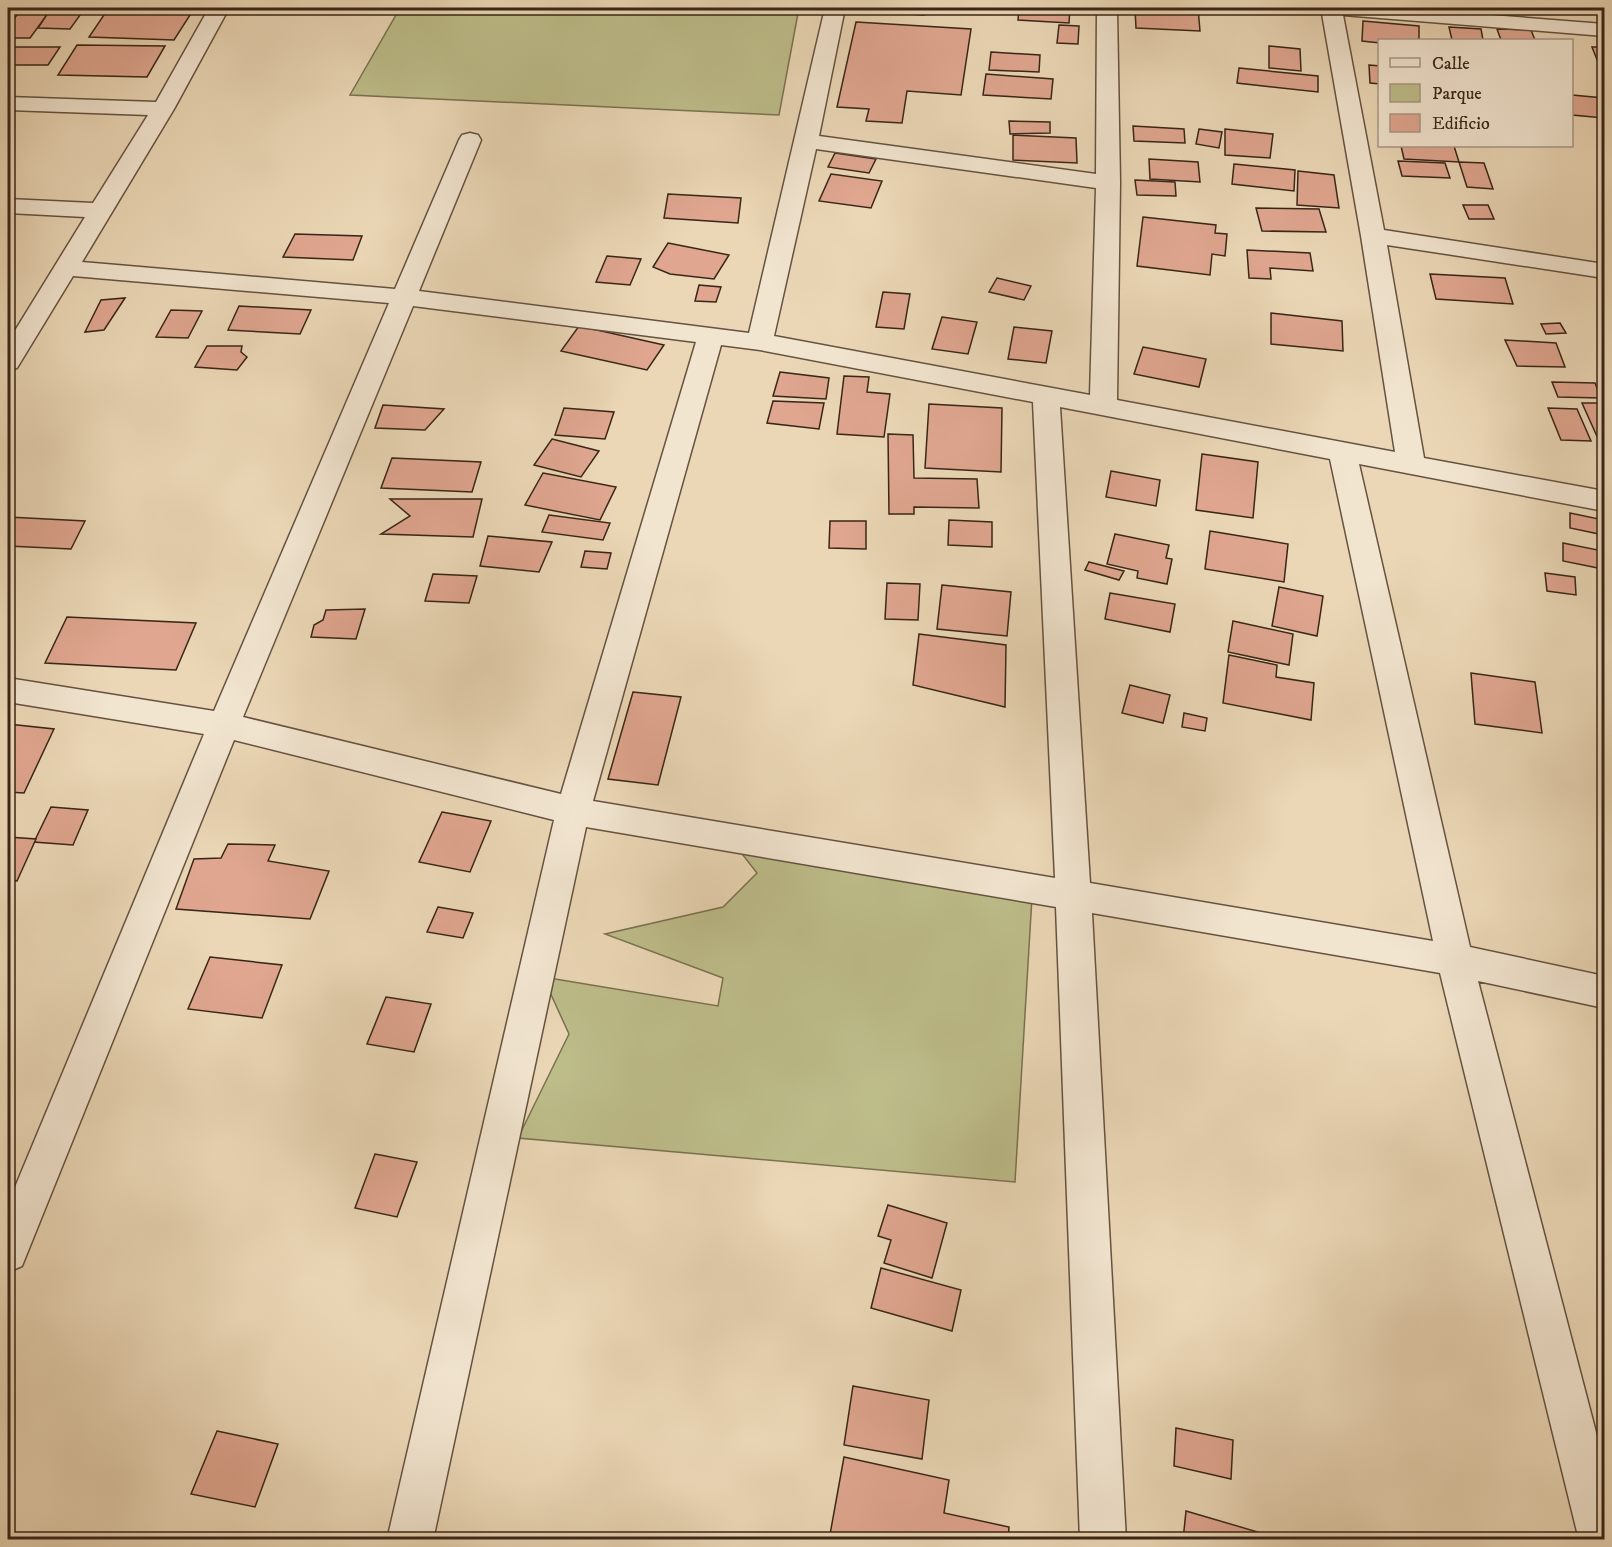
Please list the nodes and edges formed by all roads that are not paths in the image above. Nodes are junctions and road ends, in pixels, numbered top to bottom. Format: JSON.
{"nodes":[{"id":1,"x":219,"y":8,"type":"edge"},
{"id":2,"x":835,"y":8,"type":"edge"},
{"id":3,"x":1107,"y":8,"type":"edge"},
{"id":4,"x":1331,"y":8,"type":"edge"},
{"id":5,"x":1605,"y":30,"type":"edge"},
{"id":6,"x":8,"y":103,"type":"edge"},
{"id":7,"x":163,"y":109,"type":"junction"},
{"id":8,"x":470,"y":140,"type":"dead end"},
{"id":9,"x":807,"y":141,"type":"junction"},
{"id":10,"x":1108,"y":183,"type":"junction"},
{"id":11,"x":8,"y":206,"type":"edge"},
{"id":12,"x":100,"y":211,"type":"junction"},
{"id":13,"x":1373,"y":236,"type":"junction"},
{"id":14,"x":66,"y":268,"type":"junction"},
{"id":15,"x":1605,"y":271,"type":"edge"},
{"id":16,"x":404,"y":297,"type":"junction"},
{"id":17,"x":711,"y":335,"type":"junction"},
{"id":18,"x":760,"y":342,"type":"junction"},
{"id":19,"x":8,"y":362,"type":"edge"},
{"id":20,"x":1046,"y":396,"type":"junction"},
{"id":21,"x":1104,"y":406,"type":"junction"},
{"id":22,"x":1342,"y":451,"type":"junction"},
{"id":23,"x":1411,"y":464,"type":"junction"},
{"id":24,"x":1605,"y":501,"type":"edge"},
{"id":25,"x":8,"y":690,"type":"edge"},
{"id":26,"x":224,"y":725,"type":"junction"},
{"id":27,"x":573,"y":811,"type":"junction"},
{"id":28,"x":1073,"y":894,"type":"junction"},
{"id":29,"x":1455,"y":960,"type":"junction"},
{"id":30,"x":1605,"y":992,"type":"edge"},
{"id":31,"x":8,"y":1252,"type":"edge"},
{"id":32,"x":410,"y":1539,"type":"edge"},
{"id":33,"x":1103,"y":1539,"type":"edge"},
{"id":34,"x":1602,"y":1539,"type":"edge"}],
"edges":[{"from":1,"to":7,"type":"street"},
{"from":2,"to":9,"type":"street"},
{"from":3,"to":10,"type":"street"},
{"from":4,"to":5,"type":"street"},
{"from":4,"to":13,"type":"street"},
{"from":6,"to":7,"type":"street"},
{"from":7,"to":12,"type":"street"},
{"from":8,"to":16,"type":"street"},
{"from":9,"to":10,"type":"street"},
{"from":9,"to":18,"type":"street"},
{"from":10,"to":21,"type":"street"},
{"from":11,"to":12,"type":"street"},
{"from":12,"to":14,"type":"street"},
{"from":13,"to":15,"type":"street"},
{"from":13,"to":23,"type":"street"},
{"from":14,"to":16,"type":"street"},
{"from":14,"to":19,"type":"street"},
{"from":16,"to":17,"type":"street"},
{"from":16,"to":26,"type":"street"},
{"from":17,"to":18,"type":"street"},
{"from":17,"to":27,"type":"street"},
{"from":18,"to":20,"type":"street"},
{"from":20,"to":21,"type":"street"},
{"from":20,"to":28,"type":"street"},
{"from":21,"to":22,"type":"street"},
{"from":22,"to":23,"type":"street"},
{"from":22,"to":29,"type":"street"},
{"from":23,"to":24,"type":"street"},
{"from":25,"to":26,"type":"street"},
{"from":26,"to":27,"type":"street"},
{"from":26,"to":31,"type":"street"},
{"from":27,"to":28,"type":"street"},
{"from":27,"to":32,"type":"street"},
{"from":28,"to":29,"type":"street"},
{"from":28,"to":33,"type":"street"},
{"from":29,"to":30,"type":"street"},
{"from":29,"to":34,"type":"street"}]}
